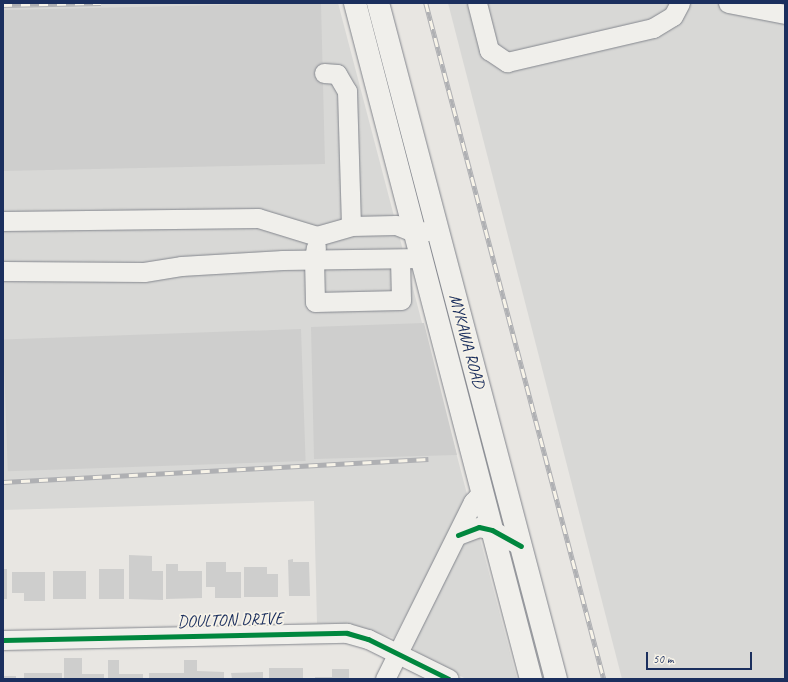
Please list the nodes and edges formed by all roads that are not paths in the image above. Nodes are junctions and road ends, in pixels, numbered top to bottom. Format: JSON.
{"nodes":[{"id":1,"x":355,"y":3,"type":"edge"},
{"id":2,"x":378,"y":3,"type":"edge"},
{"id":3,"x":477,"y":3,"type":"edge"},
{"id":4,"x":680,"y":3,"type":"edge"},
{"id":5,"x":728,"y":3,"type":"edge"},
{"id":6,"x":784,"y":11,"type":"edge"},
{"id":7,"x":324,"y":73,"type":"dead end"},
{"id":8,"x":3,"y":221,"type":"edge"},
{"id":9,"x":351,"y":226,"type":"junction"},
{"id":10,"x":437,"y":231,"type":"junction"},
{"id":11,"x":413,"y":232,"type":"junction"},
{"id":12,"x":317,"y":236,"type":"junction"},
{"id":13,"x":314,"y":258,"type":"junction"},
{"id":14,"x":411,"y":259,"type":"junction"},
{"id":15,"x":3,"y":271,"type":"edge"},
{"id":16,"x":482,"y":492,"type":"junction"},
{"id":17,"x":492,"y":530,"type":"junction"},
{"id":18,"x":458,"y":534,"type":"junction"},
{"id":19,"x":520,"y":546,"type":"junction"},
{"id":20,"x":3,"y":640,"type":"edge"},
{"id":21,"x":549,"y":652,"type":"junction"},
{"id":22,"x":398,"y":653,"type":"junction"},
{"id":23,"x":385,"y":679,"type":"edge"},
{"id":24,"x":449,"y":679,"type":"edge"},
{"id":25,"x":531,"y":679,"type":"edge"},
{"id":26,"x":536,"y":679,"type":"edge"},
{"id":27,"x":556,"y":679,"type":"edge"}],
"edges":[{"from":1,"to":11,"type":"main road","name":"MYKAWA ROAD"},
{"from":2,"to":10,"type":"main road","name":"MYKAWA ROAD"},
{"from":3,"to":4,"type":"street"},
{"from":5,"to":6,"type":"street"},
{"from":7,"to":9,"type":"street"},
{"from":8,"to":12,"type":"street"},
{"from":9,"to":11,"type":"street"},
{"from":9,"to":12,"type":"street"},
{"from":10,"to":11,"type":"street"},
{"from":10,"to":19,"type":"main road","name":"MYKAWA ROAD"},
{"from":11,"to":14,"type":"main road","name":"MYKAWA ROAD"},
{"from":12,"to":13,"type":"street"},
{"from":13,"to":14,"type":"street"},
{"from":13,"to":14,"type":"street"},
{"from":13,"to":15,"type":"street"},
{"from":14,"to":16,"type":"main road","name":"MYKAWA ROAD"},
{"from":16,"to":17,"type":"main road","name":"MYKAWA ROAD"},
{"from":16,"to":18,"type":"street"},
{"from":17,"to":18,"type":"street"},
{"from":17,"to":19,"type":"street"},
{"from":17,"to":25,"type":"main road","name":"MYKAWA ROAD"},
{"from":18,"to":22,"type":"street"},
{"from":19,"to":21,"type":"main road","name":"MYKAWA ROAD"},
{"from":20,"to":22,"type":"street","name":"DOULTON DRIVE"},
{"from":21,"to":26,"type":"street"},
{"from":21,"to":27,"type":"main road","name":"MYKAWA ROAD"},
{"from":22,"to":23,"type":"street"},
{"from":22,"to":24,"type":"street","name":"DOULTON DRIVE"}]}
